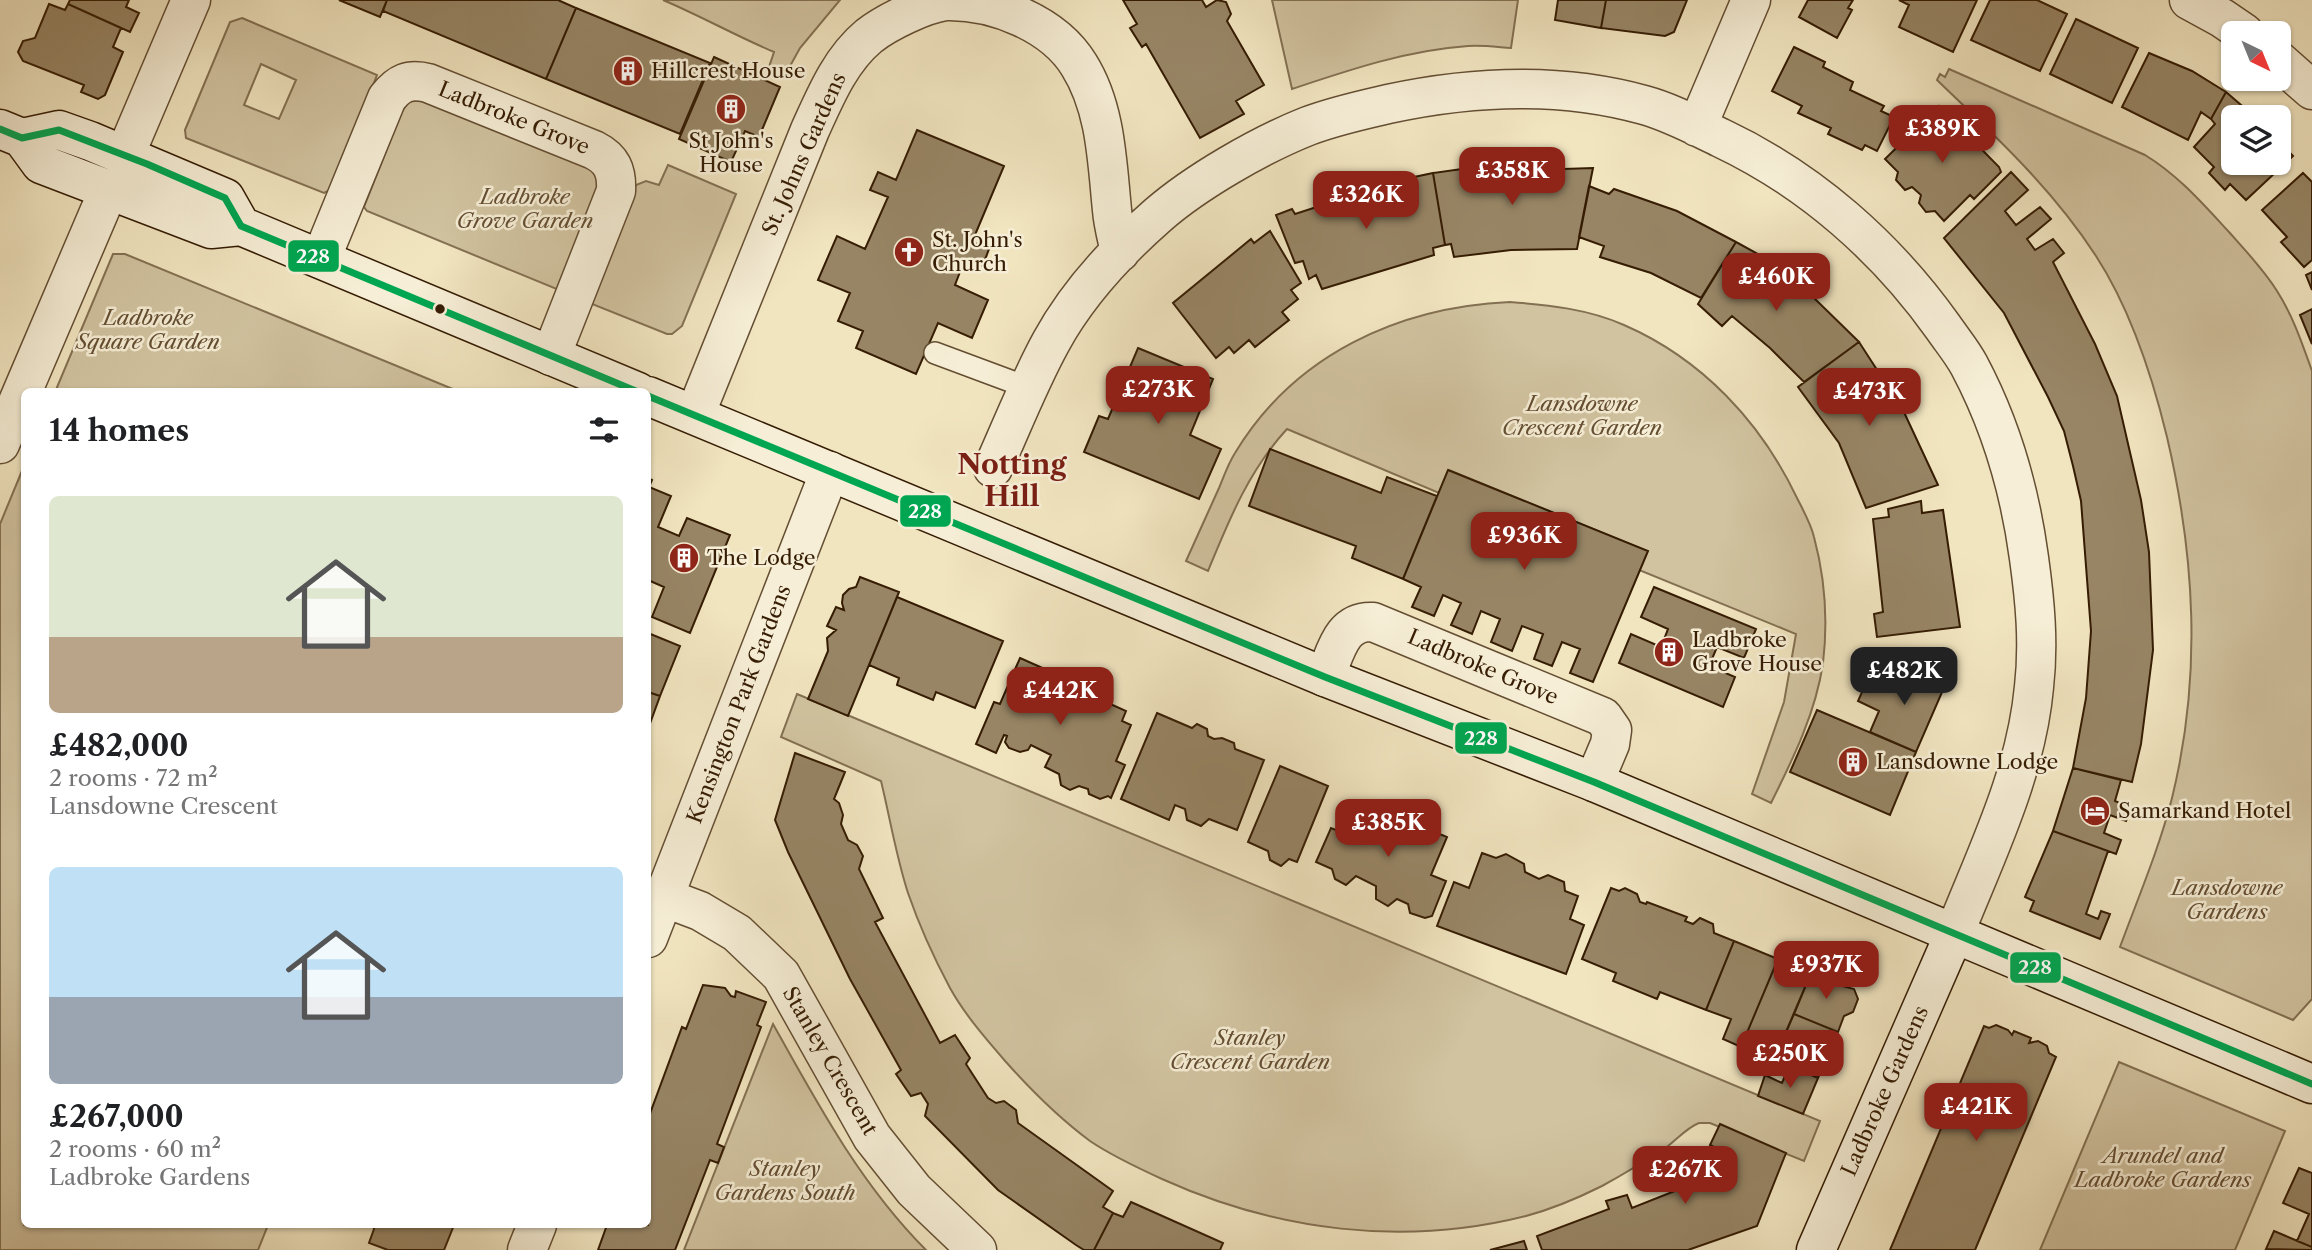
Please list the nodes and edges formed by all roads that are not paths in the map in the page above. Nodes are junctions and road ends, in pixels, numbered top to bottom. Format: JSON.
{"nodes":[{"id":1,"x":191,"y":0,"type":"edge"},
{"id":2,"x":1751,"y":0,"type":"edge"},
{"id":3,"x":2189,"y":0,"type":"edge"},
{"id":4,"x":1010,"y":4,"type":"edge"},
{"id":5,"x":2226,"y":21,"type":"edge"},
{"id":6,"x":2291,"y":71,"type":"edge"},
{"id":7,"x":2312,"y":90,"type":"edge"},
{"id":8,"x":1697,"y":127,"type":"junction"},
{"id":9,"x":11,"y":133,"type":"edge"},
{"id":10,"x":125,"y":155,"type":"junction"},
{"id":11,"x":109,"y":189,"type":"junction"},
{"id":12,"x":241,"y":226,"type":"junction"},
{"id":13,"x":1120,"y":252,"type":"junction"},
{"id":14,"x":321,"y":259,"type":"junction"},
{"id":15,"x":935,"y":353,"type":"dead end"},
{"id":16,"x":551,"y":356,"type":"junction"},
{"id":17,"x":24,"y":388,"type":"edge"},
{"id":18,"x":628,"y":388,"type":"edge"},
{"id":19,"x":1029,"y":388,"type":"junction"},
{"id":20,"x":21,"y":395,"type":"edge"},
{"id":21,"x":651,"y":397,"type":"edge"},
{"id":22,"x":695,"y":415,"type":"junction"},
{"id":23,"x":0,"y":444,"type":"edge"},
{"id":24,"x":993,"y":468,"type":"dead end"},
{"id":25,"x":830,"y":471,"type":"junction"},
{"id":26,"x":1325,"y":677,"type":"junction"},
{"id":27,"x":1594,"y":782,"type":"junction"},
{"id":28,"x":663,"y":897,"type":"junction"},
{"id":29,"x":651,"y":930,"type":"edge"},
{"id":30,"x":1955,"y":932,"type":"junction"},
{"id":31,"x":2312,"y":1084,"type":"edge"},
{"id":32,"x":536,"y":1228,"type":"edge"},
{"id":33,"x":527,"y":1250,"type":"edge"},
{"id":34,"x":977,"y":1250,"type":"edge"},
{"id":35,"x":1816,"y":1250,"type":"edge"}],
"edges":[{"from":1,"to":10,"type":"street"},
{"from":2,"to":8,"type":"street"},
{"from":3,"to":5,"type":"street"},
{"from":4,"to":13,"type":"street","name":"St. Johns Gardens"},
{"from":4,"to":22,"type":"street","name":"St. Johns Gardens"},
{"from":6,"to":7,"type":"street"},
{"from":8,"to":13,"type":"street","name":"Ladbroke Gardens"},
{"from":8,"to":30,"type":"street","name":"Ladbroke Gardens"},
{"from":9,"to":10,"type":"street"},
{"from":9,"to":11,"type":"street"},
{"from":10,"to":12,"type":"street"},
{"from":11,"to":12,"type":"street"},
{"from":11,"to":17,"type":"street"},
{"from":12,"to":14,"type":"street"},
{"from":13,"to":19,"type":"street","name":"Ladbroke Gardens"},
{"from":14,"to":16,"type":"street"},
{"from":14,"to":16,"type":"street","name":"Ladbroke Grove"},
{"from":15,"to":19,"type":"lane"},
{"from":16,"to":18,"type":"street"},
{"from":19,"to":24,"type":"street","name":"Ladbroke Gardens"},
{"from":20,"to":23,"type":"street"},
{"from":21,"to":22,"type":"street"},
{"from":22,"to":25,"type":"street"},
{"from":25,"to":26,"type":"street"},
{"from":25,"to":28,"type":"street","name":"Kensington Park Gardens"},
{"from":26,"to":27,"type":"street"},
{"from":26,"to":27,"type":"street","name":"Ladbroke Grove"},
{"from":27,"to":30,"type":"street"},
{"from":28,"to":29,"type":"street","name":"Kensington Park Gardens"},
{"from":28,"to":34,"type":"street","name":"Stanley Crescent"},
{"from":30,"to":31,"type":"street"},
{"from":30,"to":35,"type":"street","name":"Ladbroke Gardens"},
{"from":32,"to":33,"type":"street"}]}
